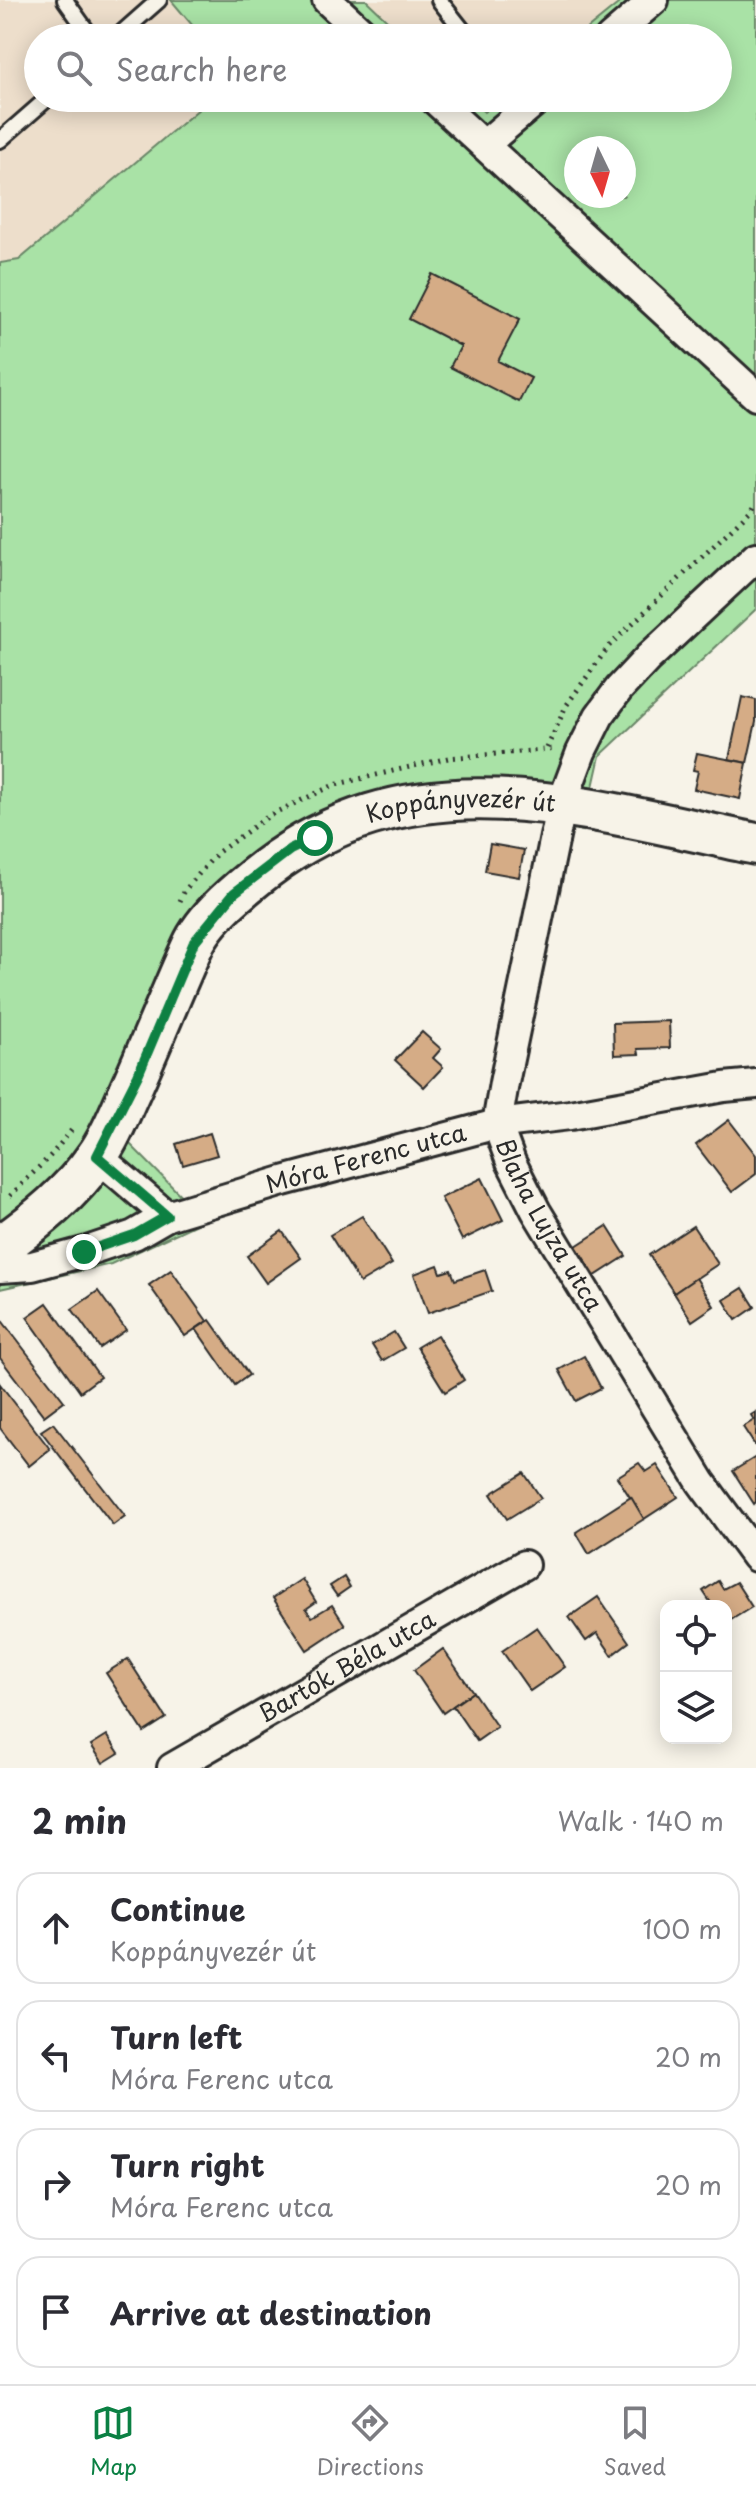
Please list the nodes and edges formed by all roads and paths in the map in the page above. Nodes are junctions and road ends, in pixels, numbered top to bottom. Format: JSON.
{"nodes":[{"id":1,"x":65,"y":0,"type":"edge"},
{"id":2,"x":159,"y":0,"type":"edge"},
{"id":3,"x":327,"y":0,"type":"edge"},
{"id":4,"x":439,"y":0,"type":"edge"},
{"id":5,"x":654,"y":0,"type":"edge"},
{"id":6,"x":82,"y":24,"type":"edge"},
{"id":7,"x":132,"y":24,"type":"edge"},
{"id":8,"x":353,"y":24,"type":"edge"},
{"id":9,"x":458,"y":24,"type":"edge"},
{"id":10,"x":626,"y":24,"type":"edge"},
{"id":11,"x":32,"y":112,"type":"edge"},
{"id":12,"x":456,"y":112,"type":"edge"},
{"id":13,"x":523,"y":112,"type":"edge"},
{"id":14,"x":0,"y":140,"type":"edge"},
{"id":15,"x":484,"y":145,"type":"junction"},
{"id":16,"x":756,"y":396,"type":"edge"},
{"id":17,"x":756,"y":501,"type":"edge"},
{"id":18,"x":756,"y":557,"type":"edge"},
{"id":19,"x":547,"y":748,"type":"junction"},
{"id":20,"x":581,"y":752,"type":"junction"},
{"id":21,"x":448,"y":758,"type":"dead end"},
{"id":22,"x":562,"y":803,"type":"junction"},
{"id":23,"x":756,"y":844,"type":"edge"},
{"id":24,"x":756,"y":1084,"type":"edge"},
{"id":25,"x":497,"y":1124,"type":"junction"},
{"id":26,"x":97,"y":1156,"type":"junction"},
{"id":27,"x":167,"y":1216,"type":"junction"},
{"id":28,"x":0,"y":1247,"type":"edge"},
{"id":29,"x":0,"y":1268,"type":"edge"},
{"id":30,"x":756,"y":1557,"type":"edge"},
{"id":31,"x":524,"y":1565,"type":"dead end"},
{"id":32,"x":172,"y":1768,"type":"edge"}],
"edges":[{"from":1,"to":6,"type":"lane"},
{"from":2,"to":7,"type":"lane"},
{"from":3,"to":8,"type":"street"},
{"from":4,"to":9,"type":"lane"},
{"from":5,"to":10,"type":"street"},
{"from":11,"to":14,"type":"lane"},
{"from":12,"to":15,"type":"street"},
{"from":13,"to":15,"type":"street"},
{"from":15,"to":16,"type":"street"},
{"from":17,"to":19,"type":"path"},
{"from":18,"to":20,"type":"street","name":"Blaha Lujza utca"},
{"from":19,"to":20,"type":"path"},
{"from":19,"to":21,"type":"path"},
{"from":20,"to":22,"type":"street","name":"Blaha Lujza utca"},
{"from":22,"to":23,"type":"street","name":"Koppányvezér út"},
{"from":22,"to":25,"type":"street","name":"Blaha Lujza utca"},
{"from":22,"to":26,"type":"street","name":"Koppányvezér út"},
{"from":24,"to":25,"type":"street","name":"Móra Ferenc utca"},
{"from":25,"to":27,"type":"street","name":"Móra Ferenc utca"},
{"from":25,"to":30,"type":"street","name":"Blaha Lujza utca"},
{"from":26,"to":27,"type":"street"},
{"from":26,"to":28,"type":"street","name":"Koppányvezér út"},
{"from":27,"to":29,"type":"street","name":"Móra Ferenc utca"},
{"from":31,"to":32,"type":"street","name":"Bartók Béla utca"}]}
